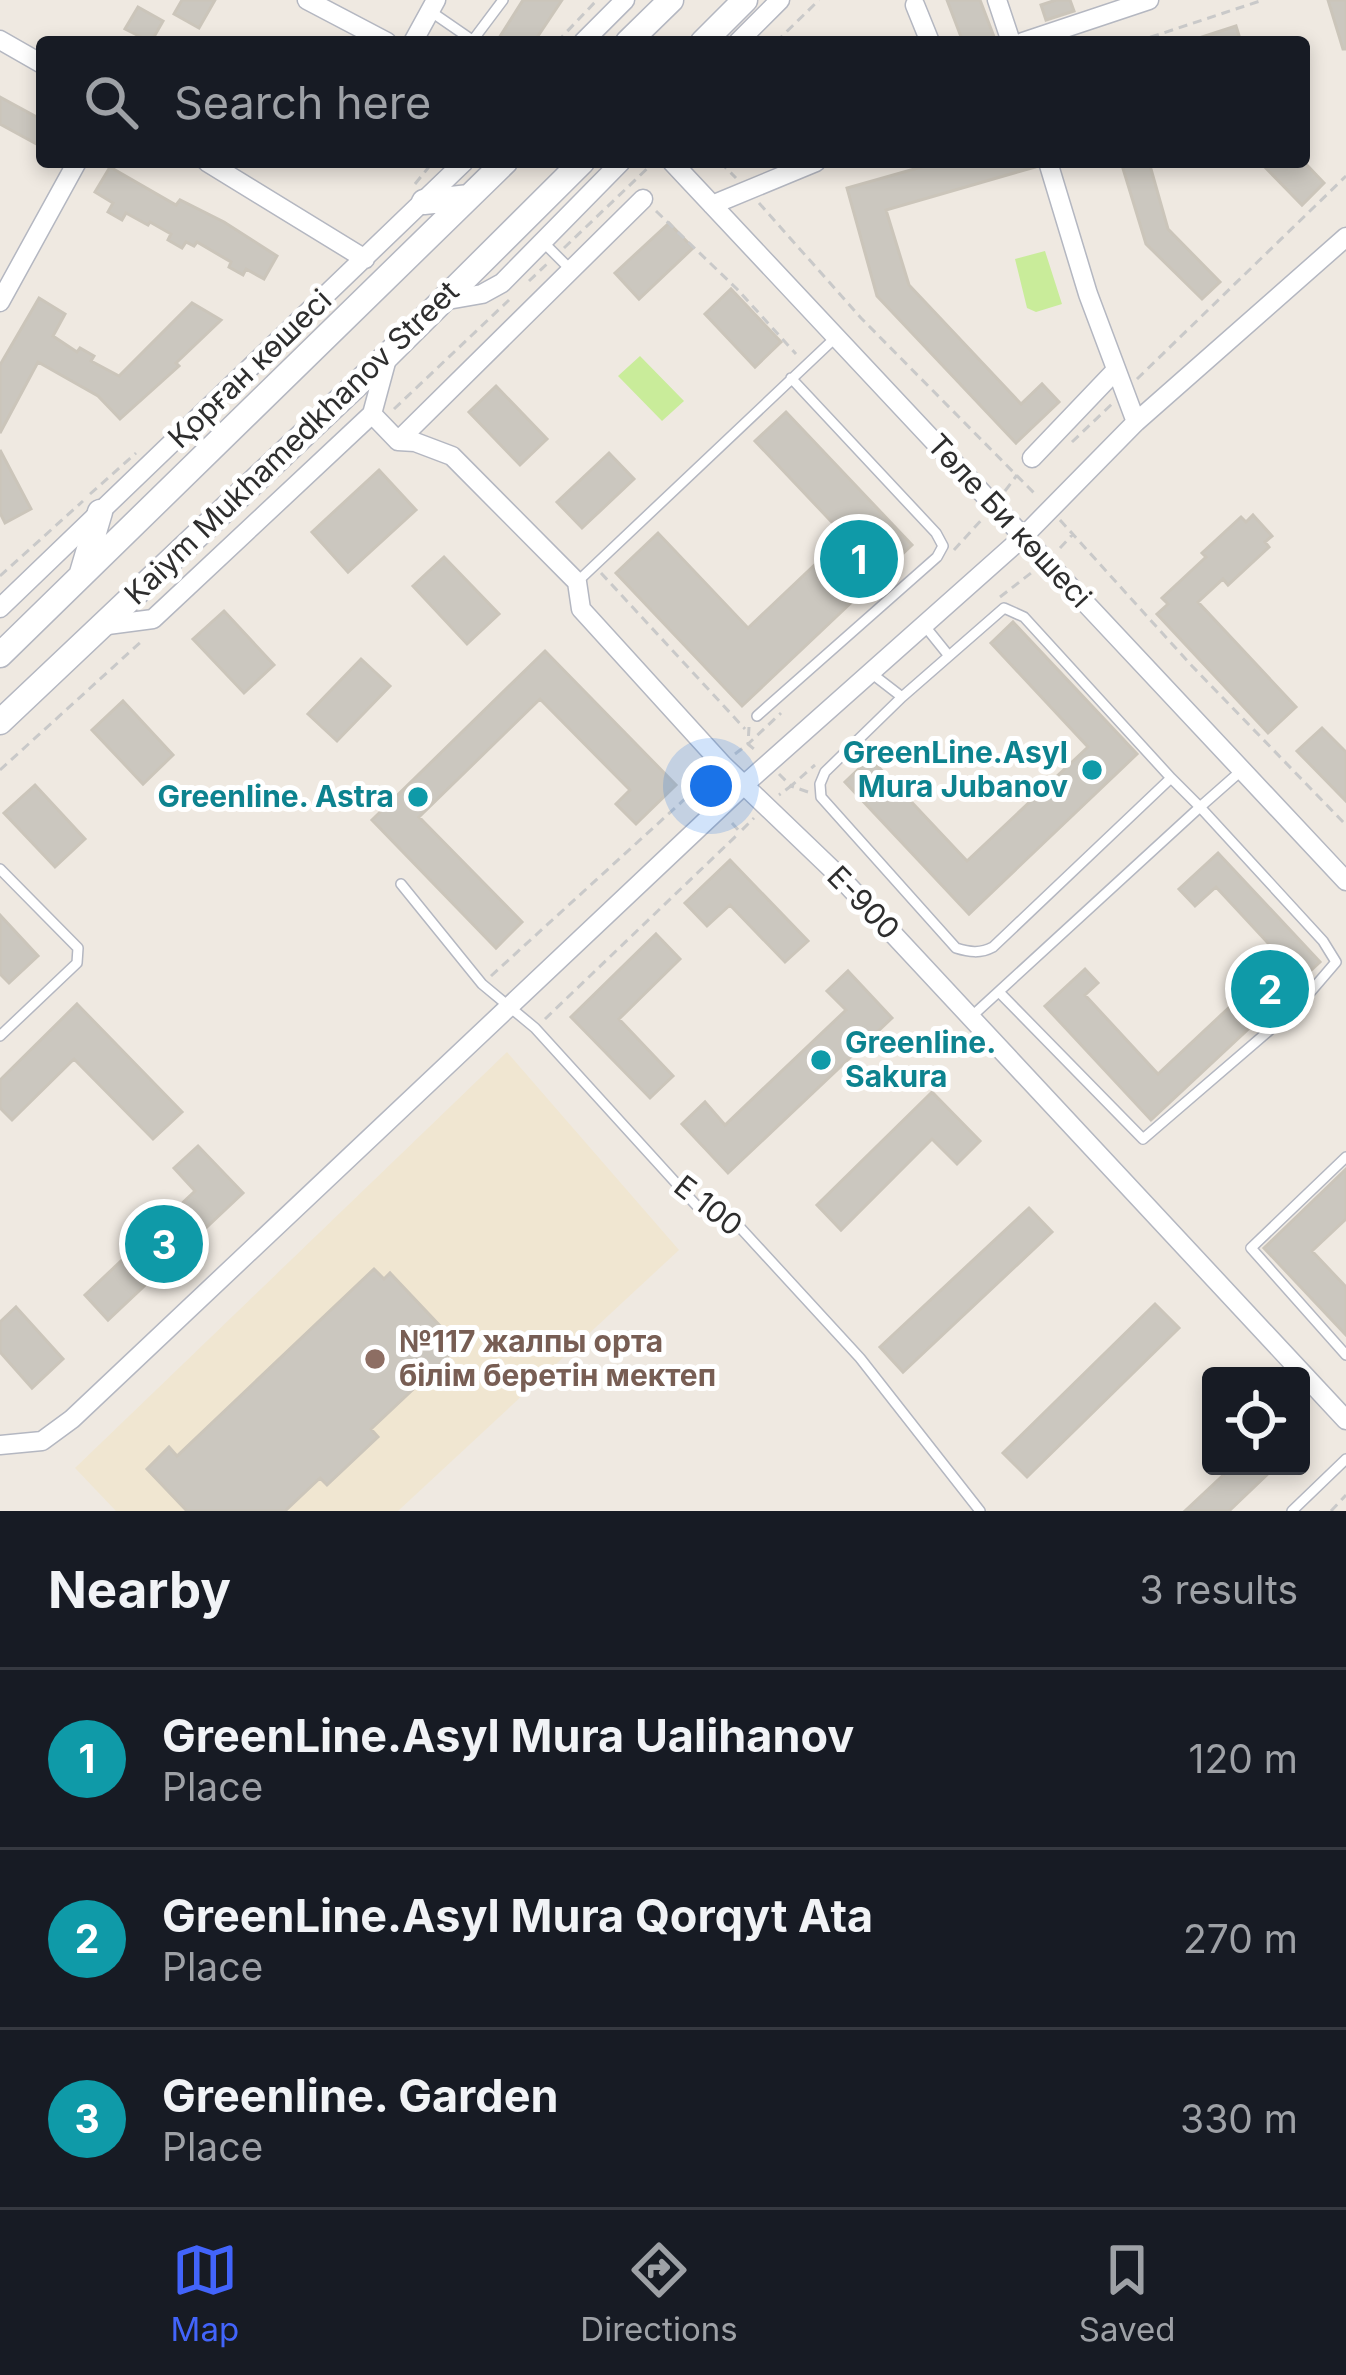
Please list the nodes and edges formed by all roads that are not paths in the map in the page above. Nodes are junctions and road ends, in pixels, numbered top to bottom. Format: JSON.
{"nodes":[{"id":1,"x":307,"y":0,"type":"edge"},
{"id":2,"x":503,"y":0,"type":"edge"},
{"id":3,"x":625,"y":0,"type":"edge"},
{"id":4,"x":671,"y":0,"type":"edge"},
{"id":5,"x":745,"y":0,"type":"edge"},
{"id":6,"x":780,"y":0,"type":"edge"},
{"id":7,"x":997,"y":0,"type":"edge"},
{"id":8,"x":1149,"y":0,"type":"edge"},
{"id":9,"x":915,"y":5,"type":"dead end"},
{"id":10,"x":433,"y":6,"type":"edge"},
{"id":11,"x":376,"y":36,"type":"edge"},
{"id":12,"x":416,"y":36,"type":"edge"},
{"id":13,"x":468,"y":36,"type":"edge"},
{"id":14,"x":478,"y":36,"type":"edge"},
{"id":15,"x":589,"y":36,"type":"edge"},
{"id":16,"x":634,"y":36,"type":"edge"},
{"id":17,"x":709,"y":36,"type":"edge"},
{"id":18,"x":744,"y":36,"type":"edge"},
{"id":19,"x":928,"y":36,"type":"edge"},
{"id":20,"x":1009,"y":36,"type":"edge"},
{"id":21,"x":1041,"y":36,"type":"edge"},
{"id":22,"x":0,"y":40,"type":"edge"},
{"id":23,"x":36,"y":61,"type":"edge"},
{"id":24,"x":74,"y":168,"type":"edge"},
{"id":25,"x":217,"y":168,"type":"edge"},
{"id":26,"x":458,"y":168,"type":"edge"},
{"id":27,"x":499,"y":168,"type":"edge"},
{"id":28,"x":576,"y":168,"type":"edge"},
{"id":29,"x":678,"y":168,"type":"edge"},
{"id":30,"x":800,"y":168,"type":"edge"},
{"id":31,"x":1050,"y":168,"type":"edge"},
{"id":32,"x":614,"y":169,"type":"edge"},
{"id":33,"x":470,"y":196,"type":"junction"},
{"id":34,"x":644,"y":199,"type":"road end"},
{"id":35,"x":424,"y":202,"type":"junction"},
{"id":36,"x":712,"y":205,"type":"junction"},
{"id":37,"x":1346,"y":237,"type":"edge"},
{"id":38,"x":542,"y":242,"type":"junction"},
{"id":39,"x":365,"y":259,"type":"junction"},
{"id":40,"x":573,"y":272,"type":"junction"},
{"id":41,"x":442,"y":301,"type":"junction"},
{"id":42,"x":0,"y":302,"type":"edge"},
{"id":43,"x":837,"y":337,"type":"junction"},
{"id":44,"x":388,"y":355,"type":"junction"},
{"id":45,"x":1115,"y":371,"type":"junction"},
{"id":46,"x":791,"y":378,"type":"junction"},
{"id":47,"x":372,"y":414,"type":"junction"},
{"id":48,"x":1136,"y":422,"type":"junction"},
{"id":49,"x":398,"y":441,"type":"junction"},
{"id":50,"x":1032,"y":458,"type":"dead end"},
{"id":51,"x":100,"y":512,"type":"junction"},
{"id":52,"x":1024,"y":536,"type":"junction"},
{"id":53,"x":81,"y":576,"type":"junction"},
{"id":54,"x":578,"y":582,"type":"junction"},
{"id":55,"x":0,"y":608,"type":"edge"},
{"id":56,"x":924,"y":625,"type":"junction"},
{"id":57,"x":100,"y":626,"type":"junction"},
{"id":58,"x":0,"y":655,"type":"edge"},
{"id":59,"x":949,"y":656,"type":"junction"},
{"id":60,"x":871,"y":673,"type":"junction"},
{"id":61,"x":902,"y":697,"type":"junction"},
{"id":62,"x":757,"y":716,"type":"dead end"},
{"id":63,"x":0,"y":722,"type":"edge"},
{"id":64,"x":1243,"y":769,"type":"junction"},
{"id":65,"x":1172,"y":778,"type":"junction"},
{"id":66,"x":744,"y":785,"type":"junction"},
{"id":67,"x":1200,"y":807,"type":"junction"},
{"id":68,"x":0,"y":869,"type":"edge"},
{"id":69,"x":1346,"y":881,"type":"edge"},
{"id":70,"x":401,"y":884,"type":"dead end"},
{"id":71,"x":999,"y":992,"type":"junction"},
{"id":72,"x":511,"y":1008,"type":"junction"},
{"id":73,"x":971,"y":1017,"type":"junction"},
{"id":74,"x":0,"y":1036,"type":"edge"},
{"id":75,"x":1346,"y":1157,"type":"edge"},
{"id":76,"x":1346,"y":1355,"type":"edge"},
{"id":77,"x":1346,"y":1420,"type":"edge"},
{"id":78,"x":0,"y":1445,"type":"edge"},
{"id":79,"x":1346,"y":1459,"type":"edge"},
{"id":80,"x":980,"y":1511,"type":"edge"},
{"id":81,"x":1292,"y":1511,"type":"edge"}],
"edges":[{"from":1,"to":11,"type":"street"},
{"from":2,"to":14,"type":"lane"},
{"from":3,"to":15,"type":"street"},
{"from":4,"to":16,"type":"main road"},
{"from":5,"to":17,"type":"main road"},
{"from":6,"to":18,"type":"street"},
{"from":7,"to":20,"type":"street"},
{"from":8,"to":21,"type":"street"},
{"from":9,"to":19,"type":"street"},
{"from":10,"to":12,"type":"street"},
{"from":10,"to":13,"type":"lane"},
{"from":22,"to":23,"type":"street"},
{"from":24,"to":42,"type":"street"},
{"from":25,"to":39,"type":"street"},
{"from":26,"to":35,"type":"street","name":"Қорған көшесі"},
{"from":27,"to":33,"type":"main road","name":"Kaiym Mukhamedkhanov Street"},
{"from":28,"to":41,"type":"main road","name":"Kaiym Mukhamedkhanov Street"},
{"from":29,"to":36,"type":"street","name":"Төле Би көшесі"},
{"from":30,"to":36,"type":"street"},
{"from":31,"to":45,"type":"street"},
{"from":32,"to":38,"type":"street"},
{"from":33,"to":35,"type":"main road"},
{"from":33,"to":53,"type":"main road","name":"Kaiym Mukhamedkhanov Street"},
{"from":34,"to":40,"type":"street"},
{"from":35,"to":39,"type":"street","name":"Қорған көшесі"},
{"from":36,"to":43,"type":"street","name":"Төле Би көшесі"},
{"from":37,"to":48,"type":"street"},
{"from":38,"to":40,"type":"lane"},
{"from":38,"to":41,"type":"street"},
{"from":39,"to":51,"type":"street","name":"Қорған көшесі"},
{"from":40,"to":49,"type":"street"},
{"from":41,"to":44,"type":"main road","name":"Kaiym Mukhamedkhanov Street"},
{"from":43,"to":46,"type":"lane"},
{"from":43,"to":52,"type":"street","name":"Төле Би көшесі"},
{"from":44,"to":47,"type":"street"},
{"from":44,"to":57,"type":"main road","name":"Kaiym Mukhamedkhanov Street"},
{"from":45,"to":48,"type":"street"},
{"from":45,"to":50,"type":"street"},
{"from":46,"to":54,"type":"lane"},
{"from":46,"to":62,"type":"lane"},
{"from":47,"to":49,"type":"street","name":"E-900"},
{"from":47,"to":57,"type":"street"},
{"from":48,"to":52,"type":"street"},
{"from":49,"to":54,"type":"street","name":"E-900"},
{"from":51,"to":53,"type":"main road"},
{"from":51,"to":55,"type":"street","name":"Қорған көшесі"},
{"from":52,"to":56,"type":"street"},
{"from":52,"to":64,"type":"street","name":"Төле Би көшесі"},
{"from":53,"to":58,"type":"main road","name":"Kaiym Mukhamedkhanov Street"},
{"from":54,"to":66,"type":"street","name":"E-900"},
{"from":56,"to":59,"type":"lane"},
{"from":56,"to":60,"type":"street"},
{"from":57,"to":63,"type":"main road","name":"Kaiym Mukhamedkhanov Street"},
{"from":59,"to":61,"type":"lane"},
{"from":59,"to":65,"type":"lane"},
{"from":60,"to":61,"type":"lane"},
{"from":60,"to":66,"type":"street"},
{"from":61,"to":65,"type":"lane"},
{"from":64,"to":67,"type":"lane"},
{"from":64,"to":69,"type":"street","name":"Төле Би көшесі"},
{"from":65,"to":67,"type":"lane"},
{"from":66,"to":72,"type":"street"},
{"from":66,"to":73,"type":"street","name":"E-900"},
{"from":67,"to":71,"type":"lane"},
{"from":67,"to":71,"type":"lane"},
{"from":68,"to":74,"type":"lane"},
{"from":70,"to":72,"type":"lane","name":"E 100"},
{"from":71,"to":73,"type":"lane"},
{"from":72,"to":78,"type":"street"},
{"from":72,"to":80,"type":"lane","name":"E 100"},
{"from":73,"to":77,"type":"street","name":"E-900"},
{"from":75,"to":76,"type":"lane"},
{"from":79,"to":81,"type":"lane"}]}
